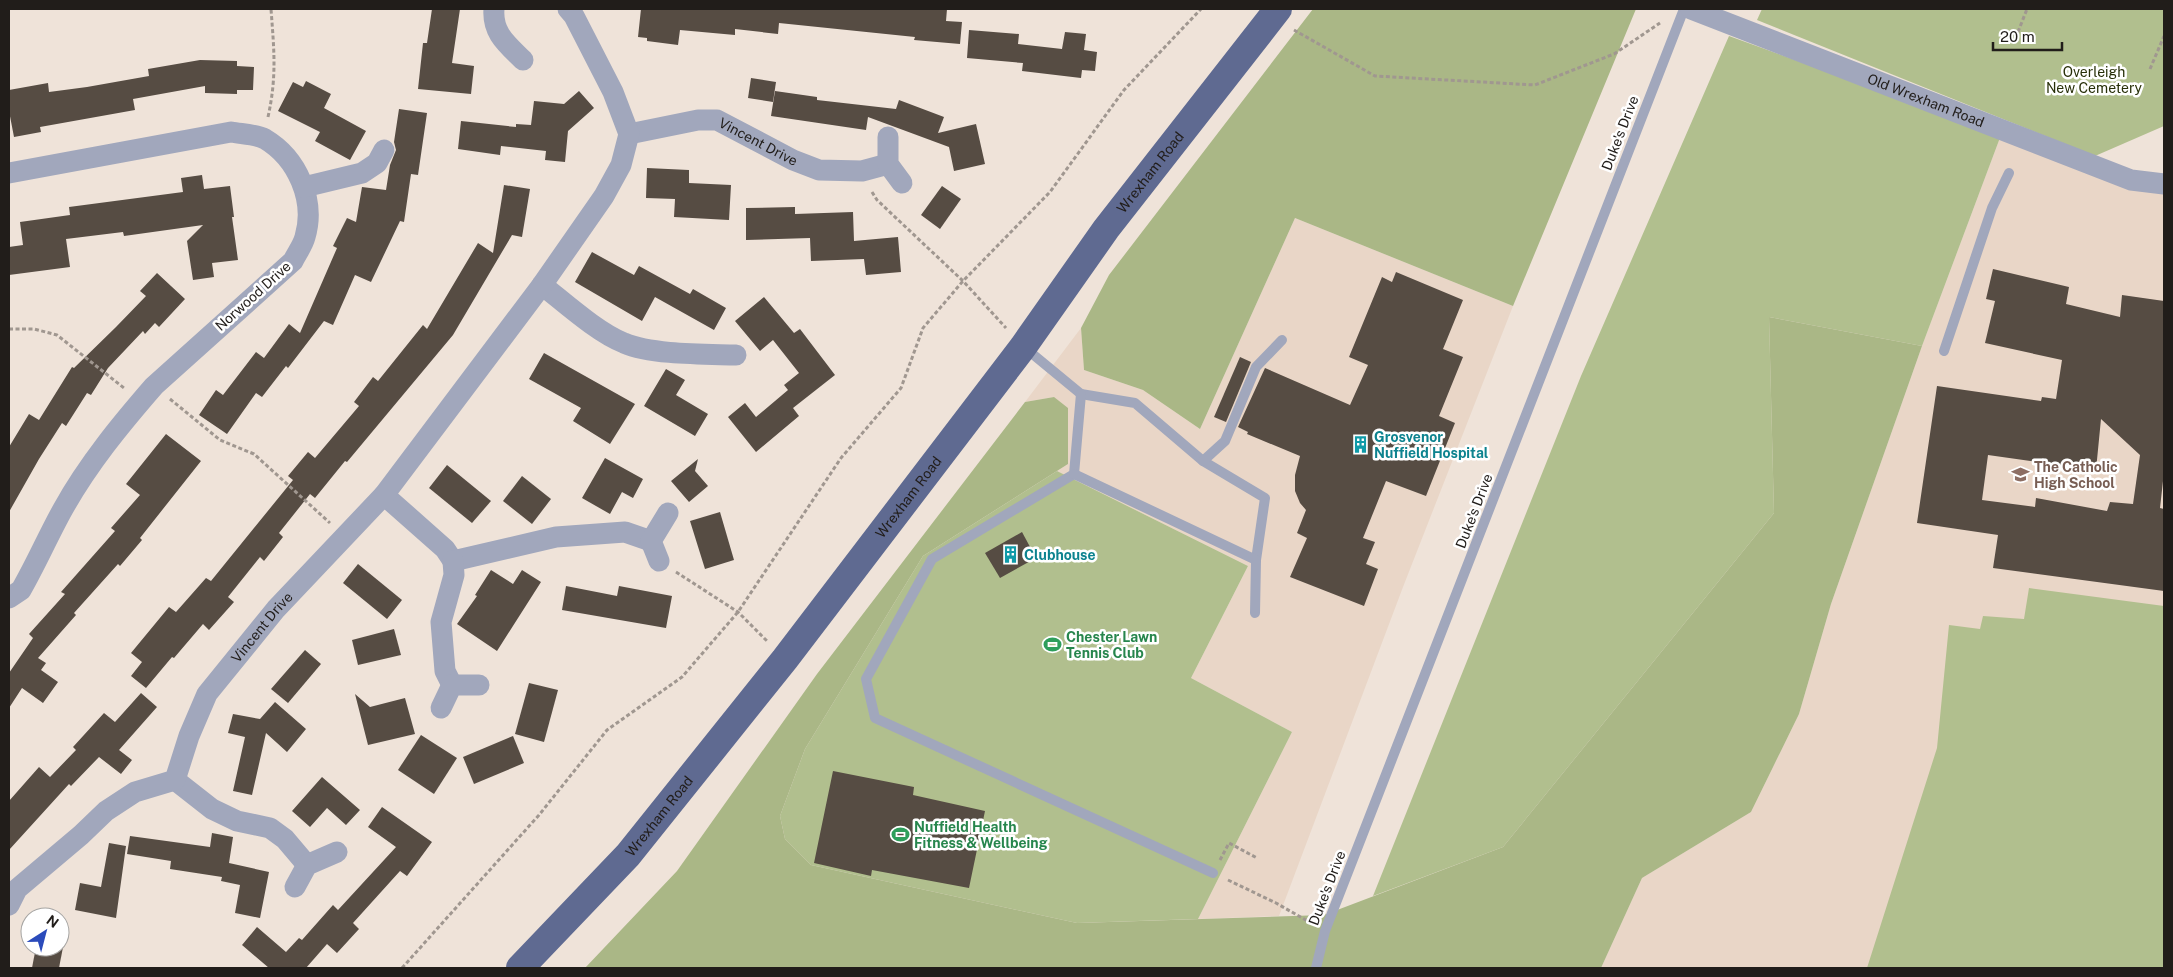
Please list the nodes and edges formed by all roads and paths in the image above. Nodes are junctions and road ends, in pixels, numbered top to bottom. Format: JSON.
{"nodes":[{"id":1,"x":271,"y":9,"type":"edge"},
{"id":2,"x":494,"y":9,"type":"edge"},
{"id":3,"x":1202,"y":9,"type":"edge"},
{"id":4,"x":1684,"y":9,"type":"edge"},
{"id":5,"x":1691,"y":9,"type":"edge"},
{"id":6,"x":2027,"y":9,"type":"edge"},
{"id":7,"x":576,"y":11,"type":"edge"},
{"id":8,"x":1274,"y":13,"type":"edge"},
{"id":9,"x":1666,"y":19,"type":"dead end"},
{"id":10,"x":2018,"y":32,"type":"dead end"},
{"id":11,"x":2164,"y":36,"type":"edge"},
{"id":12,"x":523,"y":60,"type":"dead end"},
{"id":13,"x":2150,"y":69,"type":"dead end"},
{"id":14,"x":629,"y":134,"type":"junction"},
{"id":15,"x":888,"y":137,"type":"dead end"},
{"id":16,"x":264,"y":138,"type":"junction"},
{"id":17,"x":384,"y":150,"type":"dead end"},
{"id":18,"x":888,"y":164,"type":"junction"},
{"id":19,"x":862,"y":171,"type":"junction"},
{"id":20,"x":9,"y":173,"type":"edge"},
{"id":21,"x":2009,"y":173,"type":"dead end"},
{"id":22,"x":902,"y":183,"type":"dead end"},
{"id":23,"x":2164,"y":184,"type":"edge"},
{"id":24,"x":304,"y":187,"type":"junction"},
{"id":25,"x":963,"y":281,"type":"junction"},
{"id":26,"x":542,"y":285,"type":"junction"},
{"id":27,"x":9,"y":329,"type":"edge"},
{"id":28,"x":1282,"y":340,"type":"dead end"},
{"id":29,"x":1023,"y":347,"type":"junction"},
{"id":30,"x":1944,"y":351,"type":"dead end"},
{"id":31,"x":736,"y":355,"type":"dead end"},
{"id":32,"x":154,"y":386,"type":"junction"},
{"id":33,"x":1081,"y":394,"type":"junction"},
{"id":34,"x":140,"y":402,"type":"junction"},
{"id":35,"x":1203,"y":461,"type":"junction"},
{"id":36,"x":1074,"y":474,"type":"junction"},
{"id":37,"x":384,"y":495,"type":"junction"},
{"id":38,"x":668,"y":513,"type":"dead end"},
{"id":39,"x":345,"y":537,"type":"junction"},
{"id":40,"x":652,"y":540,"type":"junction"},
{"id":41,"x":1256,"y":560,"type":"junction"},
{"id":42,"x":658,"y":561,"type":"joint"},
{"id":43,"x":452,"y":562,"type":"junction"},
{"id":44,"x":9,"y":598,"type":"edge"},
{"id":45,"x":738,"y":612,"type":"junction"},
{"id":46,"x":1255,"y":613,"type":"dead end"},
{"id":47,"x":785,"y":659,"type":"junction"},
{"id":48,"x":452,"y":685,"type":"junction"},
{"id":49,"x":479,"y":685,"type":"dead end"},
{"id":50,"x":440,"y":708,"type":"dead end"},
{"id":51,"x":175,"y":780,"type":"junction"},
{"id":52,"x":337,"y":852,"type":"dead end"},
{"id":53,"x":1257,"y":858,"type":"dead end"},
{"id":54,"x":307,"y":865,"type":"junction"},
{"id":55,"x":1213,"y":873,"type":"junction"},
{"id":56,"x":295,"y":887,"type":"dead end"},
{"id":57,"x":9,"y":905,"type":"edge"},
{"id":58,"x":1325,"y":931,"type":"junction"},
{"id":59,"x":402,"y":968,"type":"edge"},
{"id":60,"x":520,"y":968,"type":"edge"},
{"id":61,"x":1316,"y":968,"type":"edge"}],
"edges":[{"from":1,"to":16,"type":"path"},
{"from":2,"to":12,"type":"street"},
{"from":3,"to":25,"type":"path"},
{"from":4,"to":58,"type":"lane","name":"Duke's Drive"},
{"from":5,"to":23,"type":"street","name":"Old Wrexham Road"},
{"from":6,"to":10,"type":"path"},
{"from":7,"to":14,"type":"street"},
{"from":8,"to":9,"type":"path"},
{"from":8,"to":29,"type":"highway","name":"Wrexham Road"},
{"from":11,"to":13,"type":"path"},
{"from":14,"to":19,"type":"street","name":"Vincent Drive"},
{"from":14,"to":26,"type":"street","name":"Vincent Drive"},
{"from":15,"to":18,"type":"street"},
{"from":16,"to":20,"type":"street","name":"Norwood Drive"},
{"from":16,"to":24,"type":"street","name":"Norwood Drive"},
{"from":17,"to":24,"type":"street"},
{"from":18,"to":19,"type":"street","name":"Vincent Drive"},
{"from":18,"to":22,"type":"street"},
{"from":19,"to":25,"type":"path"},
{"from":21,"to":30,"type":"lane"},
{"from":24,"to":32,"type":"street","name":"Norwood Drive"},
{"from":25,"to":29,"type":"path"},
{"from":25,"to":45,"type":"path"},
{"from":26,"to":31,"type":"street"},
{"from":26,"to":37,"type":"street","name":"Vincent Drive"},
{"from":27,"to":34,"type":"path"},
{"from":28,"to":35,"type":"lane"},
{"from":29,"to":33,"type":"lane"},
{"from":29,"to":47,"type":"highway","name":"Wrexham Road"},
{"from":32,"to":34,"type":"street","name":"Norwood Drive"},
{"from":32,"to":39,"type":"path"},
{"from":33,"to":35,"type":"lane"},
{"from":33,"to":36,"type":"lane"},
{"from":34,"to":44,"type":"street","name":"Norwood Drive"},
{"from":35,"to":41,"type":"lane"},
{"from":36,"to":41,"type":"lane"},
{"from":36,"to":55,"type":"lane"},
{"from":37,"to":39,"type":"street","name":"Vincent Drive"},
{"from":37,"to":43,"type":"street"},
{"from":38,"to":40,"type":"street"},
{"from":39,"to":51,"type":"street","name":"Vincent Drive"},
{"from":40,"to":42,"type":"street"},
{"from":40,"to":43,"type":"street"},
{"from":41,"to":46,"type":"lane"},
{"from":42,"to":45,"type":"path"},
{"from":43,"to":48,"type":"street"},
{"from":45,"to":47,"type":"path"},
{"from":45,"to":59,"type":"path"},
{"from":47,"to":60,"type":"highway","name":"Wrexham Road"},
{"from":48,"to":49,"type":"street"},
{"from":48,"to":50,"type":"street"},
{"from":51,"to":54,"type":"street"},
{"from":51,"to":57,"type":"street"},
{"from":52,"to":54,"type":"street"},
{"from":53,"to":55,"type":"path"},
{"from":54,"to":56,"type":"street"},
{"from":55,"to":58,"type":"path"},
{"from":58,"to":61,"type":"lane","name":"Duke's Drive"}]}
